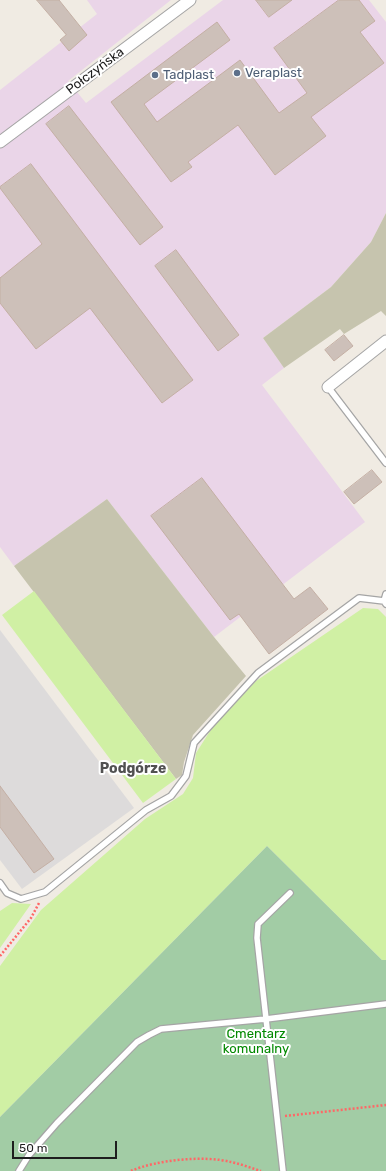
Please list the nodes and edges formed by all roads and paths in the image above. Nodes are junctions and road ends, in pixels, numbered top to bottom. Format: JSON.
{"nodes":[{"id":1,"x":190,"y":0,"type":"edge"},
{"id":2,"x":0,"y":142,"type":"edge"},
{"id":3,"x":386,"y":341,"type":"edge"},
{"id":4,"x":328,"y":388,"type":"joint"},
{"id":5,"x":386,"y":463,"type":"edge"},
{"id":6,"x":386,"y":594,"type":"edge"},
{"id":7,"x":385,"y":603,"type":"edge"},
{"id":8,"x":0,"y":883,"type":"edge"},
{"id":9,"x":45,"y":892,"type":"junction"},
{"id":10,"x":290,"y":893,"type":"dead end"},
{"id":11,"x":0,"y":956,"type":"edge"},
{"id":12,"x":386,"y":1004,"type":"edge"},
{"id":13,"x":266,"y":1019,"type":"junction"},
{"id":14,"x":386,"y":1105,"type":"edge"},
{"id":15,"x":277,"y":1117,"type":"junction"},
{"id":16,"x":19,"y":1171,"type":"edge"},
{"id":17,"x":131,"y":1171,"type":"edge"},
{"id":18,"x":261,"y":1171,"type":"edge"},
{"id":19,"x":282,"y":1171,"type":"edge"}],
"edges":[{"from":1,"to":2,"type":"street","name":"Połczyńska"},
{"from":3,"to":4,"type":"street"},
{"from":4,"to":5,"type":"lane"},
{"from":6,"to":7,"type":"lane"},
{"from":7,"to":9,"type":"lane"},
{"from":8,"to":9,"type":"lane"},
{"from":9,"to":11,"type":"path"},
{"from":10,"to":13,"type":"lane"},
{"from":12,"to":13,"type":"lane"},
{"from":13,"to":15,"type":"lane"},
{"from":13,"to":16,"type":"lane"},
{"from":14,"to":15,"type":"path"},
{"from":15,"to":19,"type":"lane"},
{"from":17,"to":18,"type":"path"}]}
